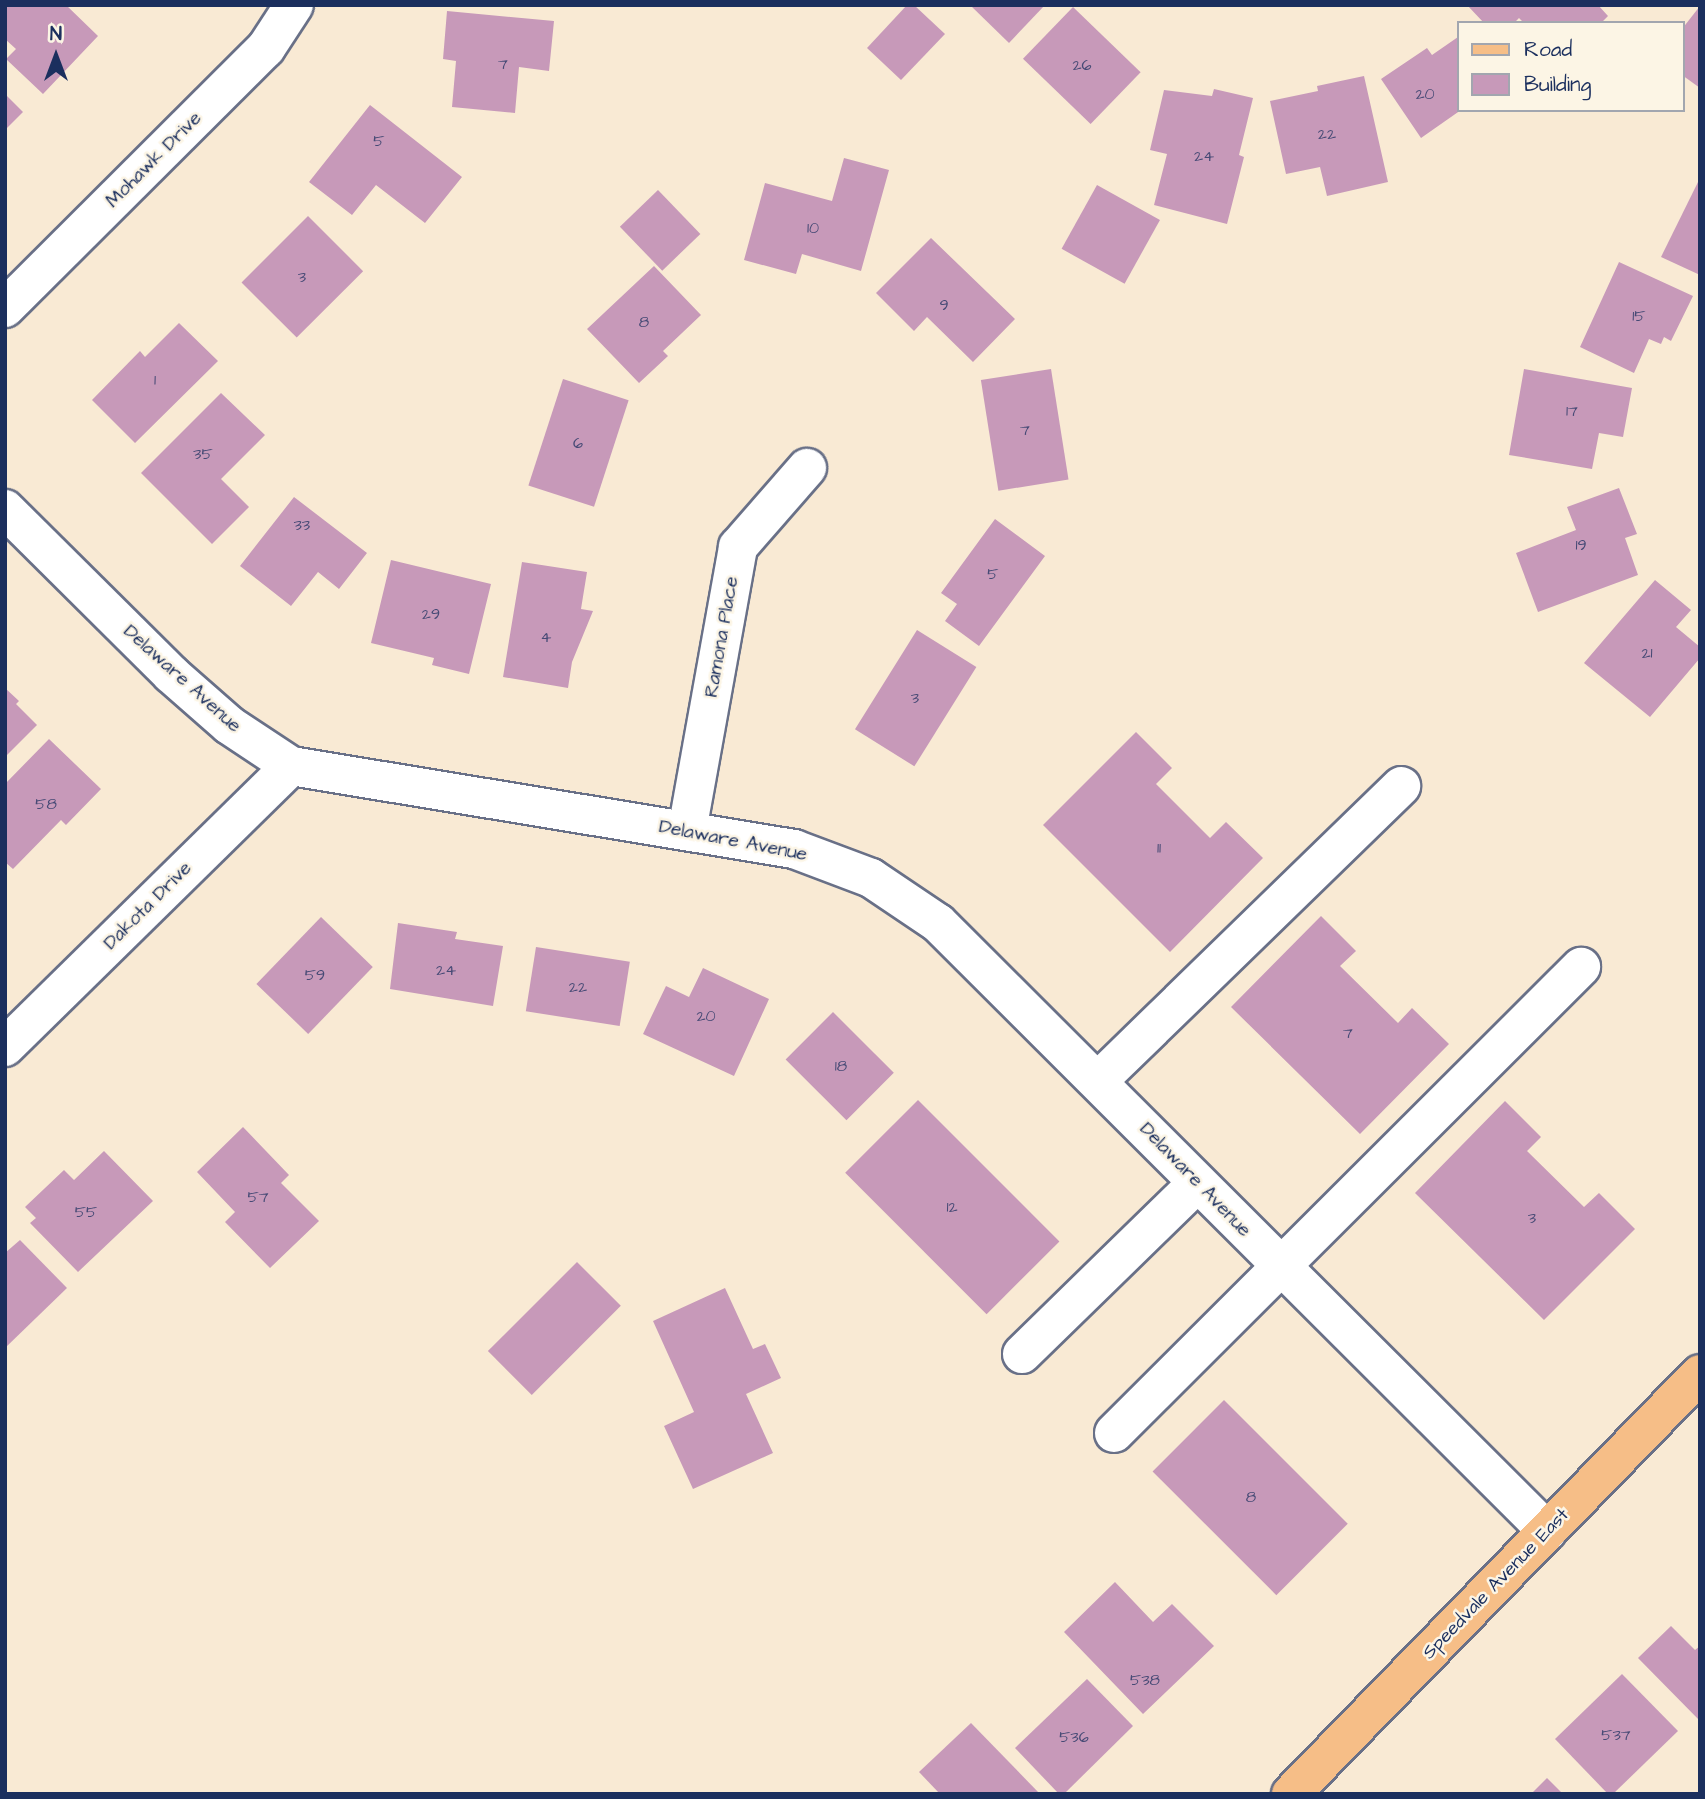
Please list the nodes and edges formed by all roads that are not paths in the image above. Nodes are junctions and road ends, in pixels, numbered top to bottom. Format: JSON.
{"nodes":[{"id":1,"x":294,"y":5,"type":"edge"},
{"id":2,"x":5,"y":308,"type":"edge"},
{"id":3,"x":807,"y":468,"type":"dead end"},
{"id":4,"x":5,"y":509,"type":"edge"},
{"id":5,"x":291,"y":766,"type":"junction"},
{"id":6,"x":1401,"y":786,"type":"dead end"},
{"id":7,"x":687,"y":831,"type":"junction"},
{"id":8,"x":1581,"y":967,"type":"dead end"},
{"id":9,"x":5,"y":1047,"type":"edge"},
{"id":10,"x":1098,"y":1081,"type":"junction"},
{"id":11,"x":1197,"y":1183,"type":"junction"},
{"id":12,"x":1280,"y":1268,"type":"junction"},
{"id":13,"x":1022,"y":1354,"type":"dead end"},
{"id":14,"x":1700,"y":1374,"type":"edge"},
{"id":15,"x":1114,"y":1433,"type":"dead end"},
{"id":16,"x":1547,"y":1531,"type":"junction"},
{"id":17,"x":1291,"y":1794,"type":"edge"}],
"edges":[{"from":1,"to":2,"type":"street","name":"Mohawk Drive"},
{"from":3,"to":7,"type":"street","name":"Ramona Place"},
{"from":4,"to":5,"type":"street","name":"Delaware Avenue"},
{"from":5,"to":7,"type":"street","name":"Delaware Avenue"},
{"from":5,"to":9,"type":"street","name":"Dakota Drive"},
{"from":6,"to":10,"type":"street"},
{"from":7,"to":10,"type":"street","name":"Delaware Avenue"},
{"from":8,"to":12,"type":"street"},
{"from":10,"to":11,"type":"street","name":"Delaware Avenue"},
{"from":11,"to":12,"type":"street","name":"Delaware Avenue"},
{"from":11,"to":13,"type":"street"},
{"from":12,"to":15,"type":"street"},
{"from":12,"to":16,"type":"street","name":"Delaware Avenue"},
{"from":14,"to":16,"type":"main road","name":"Speedvale Avenue East"},
{"from":16,"to":17,"type":"main road","name":"Speedvale Avenue East"}]}
